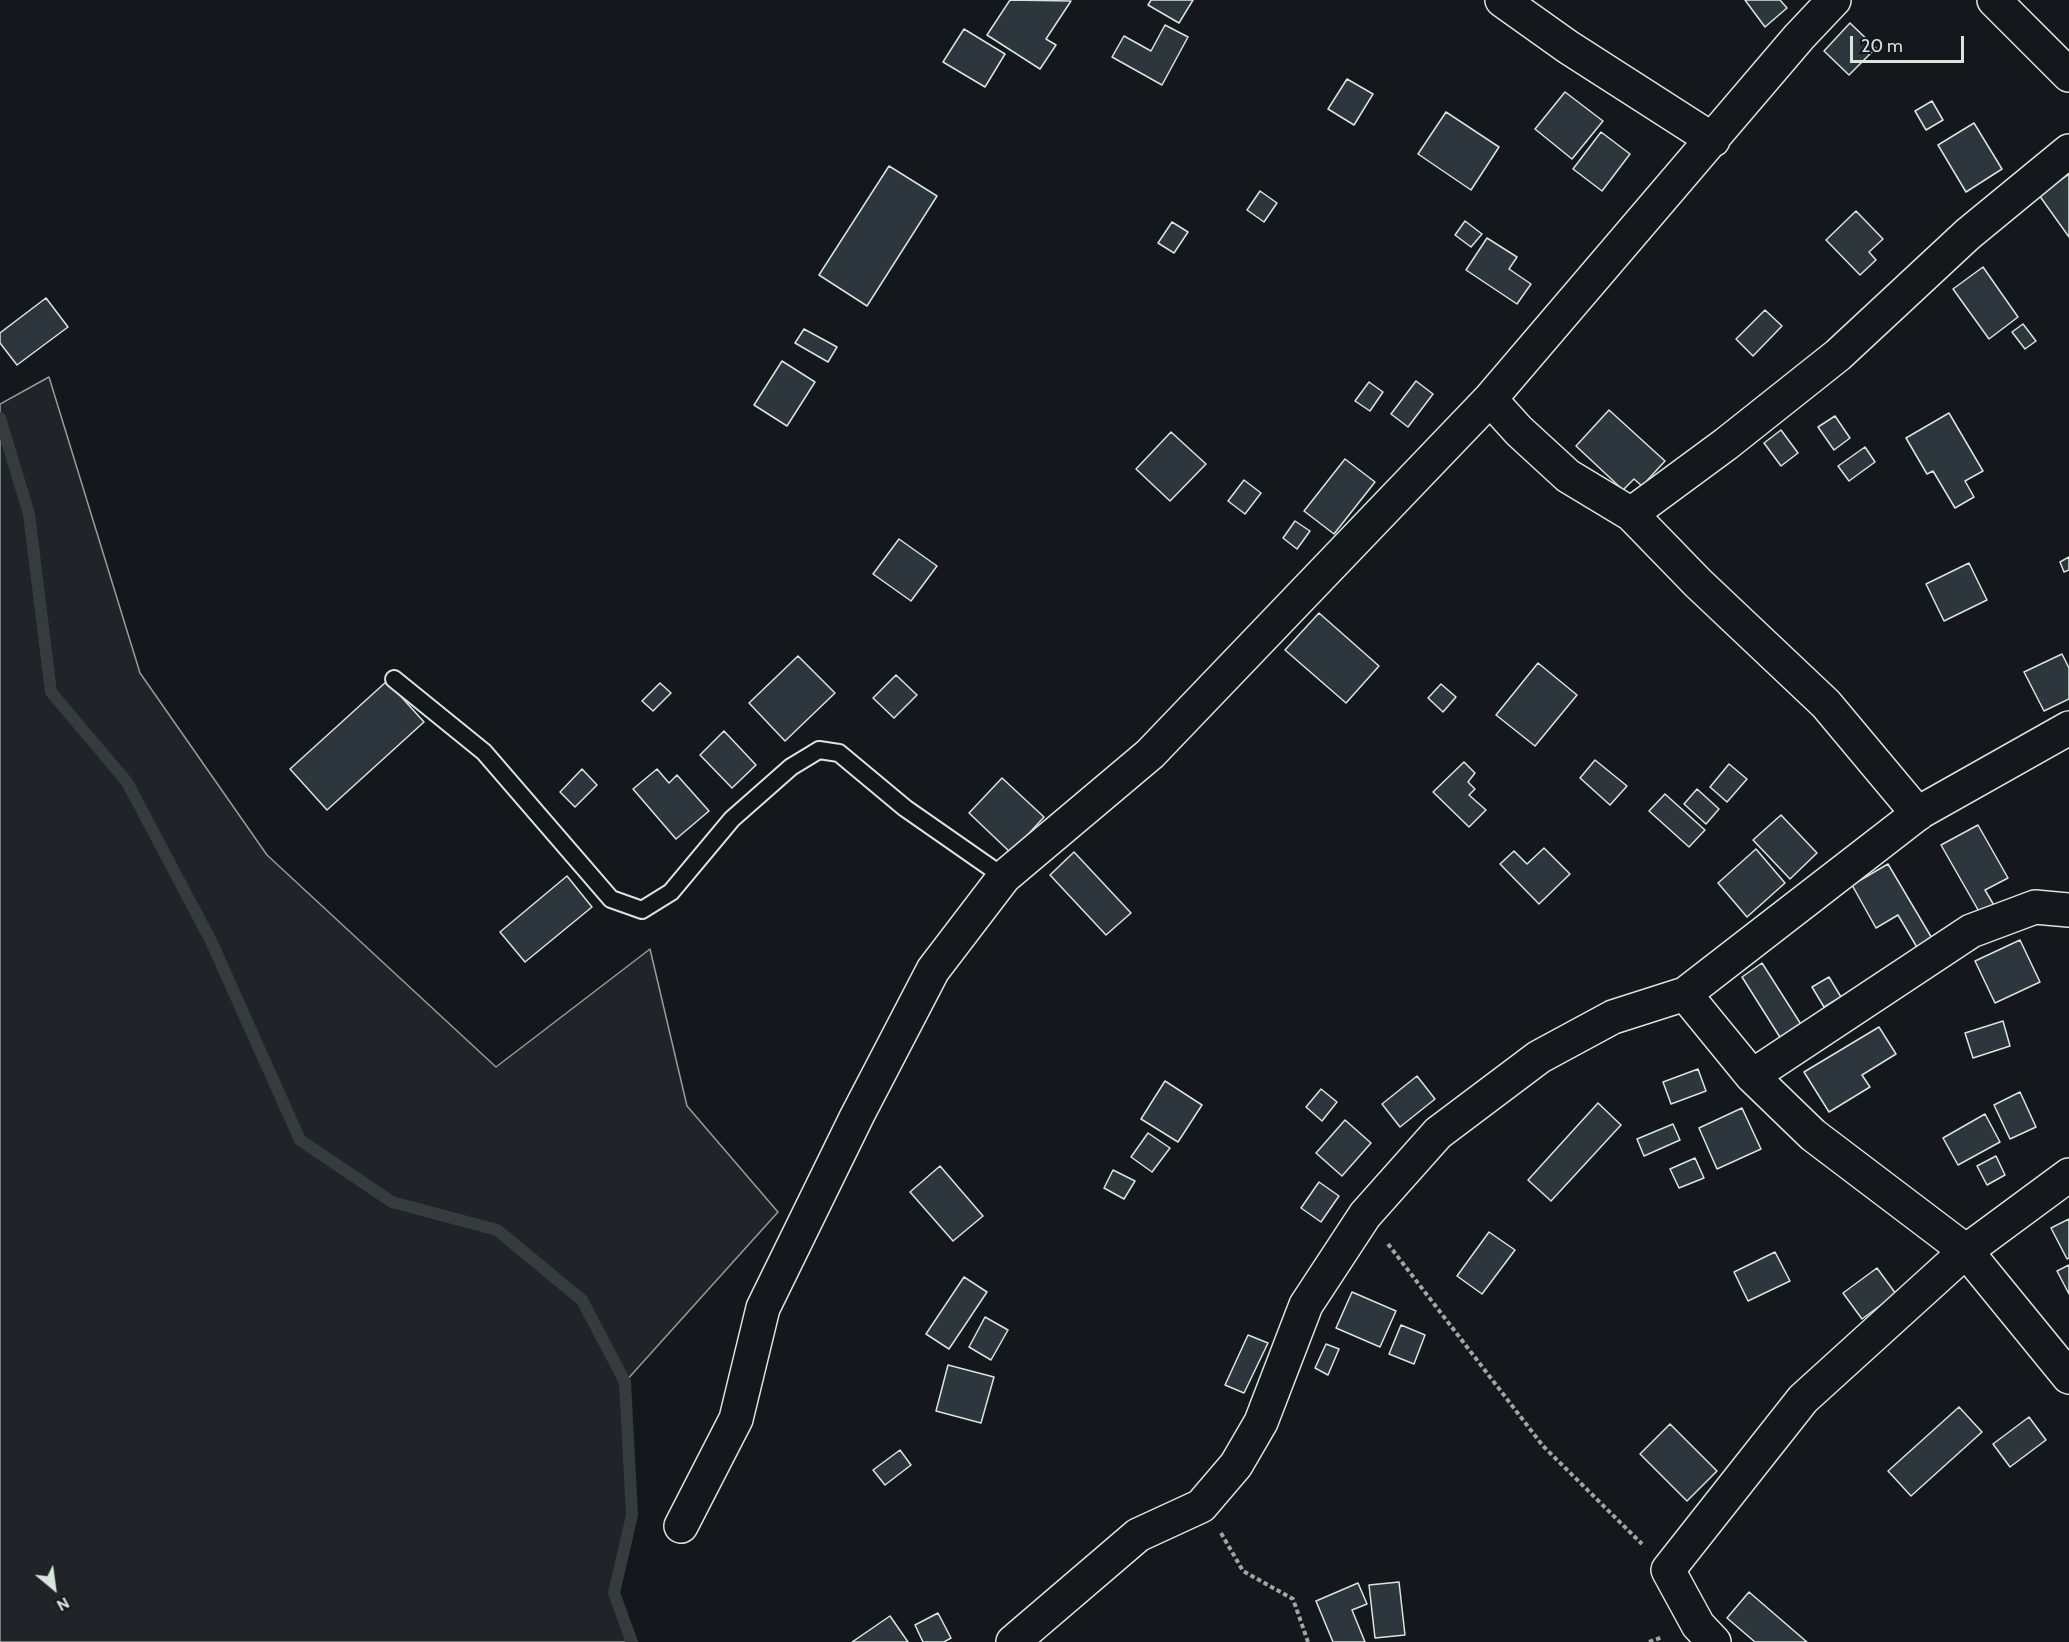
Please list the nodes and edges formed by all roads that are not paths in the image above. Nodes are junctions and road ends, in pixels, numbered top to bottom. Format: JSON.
{"nodes":[{"id":1,"x":1502,"y":0,"type":"edge"},
{"id":2,"x":1834,"y":0,"type":"edge"},
{"id":3,"x":1994,"y":0,"type":"edge"},
{"id":4,"x":2069,"y":75,"type":"edge"},
{"id":5,"x":1713,"y":140,"type":"junction"},
{"id":6,"x":2069,"y":151,"type":"edge"},
{"id":7,"x":1490,"y":399,"type":"junction"},
{"id":8,"x":1631,"y":514,"type":"junction"},
{"id":9,"x":394,"y":679,"type":"dead end"},
{"id":10,"x":2069,"y":728,"type":"edge"},
{"id":11,"x":1918,"y":814,"type":"junction"},
{"id":12,"x":1004,"y":877,"type":"junction"},
{"id":13,"x":2069,"y":910,"type":"edge"},
{"id":14,"x":1685,"y":994,"type":"junction"},
{"id":15,"x":1752,"y":1076,"type":"junction"},
{"id":16,"x":2069,"y":1175,"type":"edge"},
{"id":17,"x":1966,"y":1251,"type":"junction"},
{"id":18,"x":2069,"y":1377,"type":"edge"},
{"id":19,"x":681,"y":1526,"type":"dead end"},
{"id":20,"x":1013,"y":1642,"type":"edge"},
{"id":21,"x":1714,"y":1642,"type":"edge"}],
"edges":[{"from":1,"to":5,"type":"street"},
{"from":2,"to":5,"type":"street"},
{"from":3,"to":4,"type":"street"},
{"from":5,"to":7,"type":"street"},
{"from":6,"to":8,"type":"street"},
{"from":7,"to":8,"type":"street"},
{"from":7,"to":12,"type":"street"},
{"from":8,"to":11,"type":"street"},
{"from":9,"to":12,"type":"lane"},
{"from":10,"to":11,"type":"street"},
{"from":11,"to":14,"type":"street"},
{"from":12,"to":19,"type":"street"},
{"from":13,"to":15,"type":"street"},
{"from":14,"to":15,"type":"street"},
{"from":14,"to":20,"type":"street"},
{"from":15,"to":17,"type":"street"},
{"from":16,"to":17,"type":"street"},
{"from":17,"to":18,"type":"street"},
{"from":17,"to":21,"type":"street"}]}
